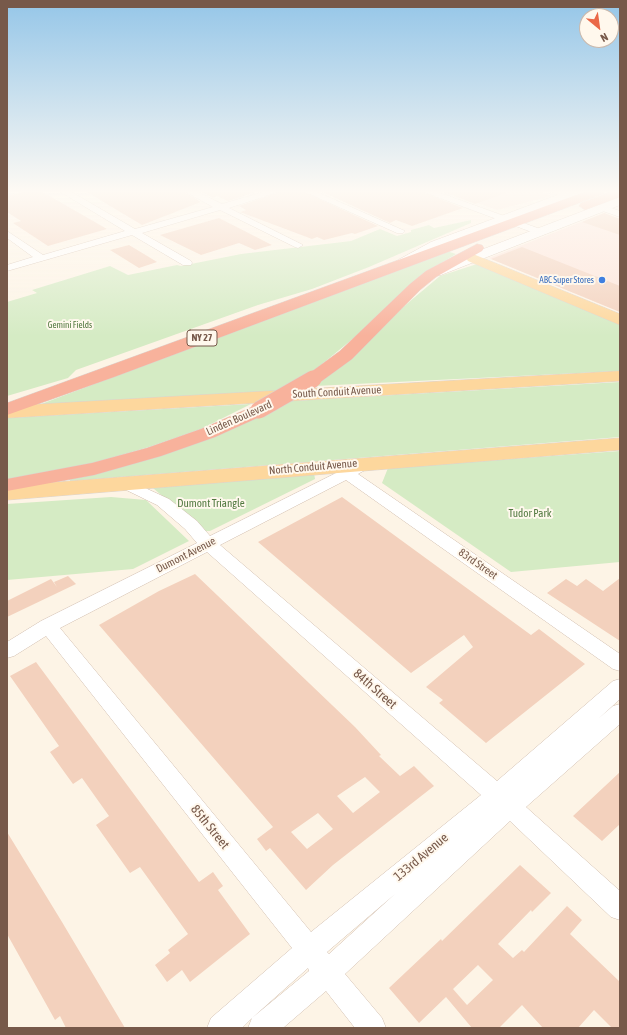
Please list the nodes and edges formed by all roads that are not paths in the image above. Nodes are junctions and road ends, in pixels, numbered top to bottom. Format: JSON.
{"nodes":[{"id":1,"x":15,"y":239,"type":"edge"},
{"id":2,"x":107,"y":239,"type":"edge"},
{"id":3,"x":146,"y":239,"type":"edge"},
{"id":4,"x":288,"y":239,"type":"edge"},
{"id":5,"x":463,"y":239,"type":"edge"},
{"id":6,"x":510,"y":239,"type":"edge"},
{"id":7,"x":298,"y":244,"type":"dead end"},
{"id":8,"x":468,"y":256,"type":"junction"},
{"id":9,"x":41,"y":258,"type":"junction"},
{"id":10,"x":187,"y":263,"type":"dead end"},
{"id":11,"x":7,"y":268,"type":"edge"},
{"id":12,"x":620,"y":320,"type":"edge"},
{"id":13,"x":620,"y":376,"type":"edge"},
{"id":14,"x":7,"y":409,"type":"edge"},
{"id":15,"x":7,"y":412,"type":"edge"},
{"id":16,"x":620,"y":444,"type":"edge"},
{"id":17,"x":342,"y":469,"type":"junction"},
{"id":18,"x":122,"y":483,"type":"junction"},
{"id":19,"x":7,"y":485,"type":"edge"},
{"id":20,"x":7,"y":493,"type":"edge"},
{"id":21,"x":208,"y":544,"type":"junction"},
{"id":22,"x":48,"y":626,"type":"junction"},
{"id":23,"x":7,"y":651,"type":"edge"},
{"id":24,"x":620,"y":664,"type":"edge"},
{"id":25,"x":620,"y":687,"type":"edge"},
{"id":26,"x":620,"y":712,"type":"edge"},
{"id":27,"x":503,"y":801,"type":"junction"},
{"id":28,"x":620,"y":908,"type":"edge"},
{"id":29,"x":309,"y":950,"type":"junction"},
{"id":30,"x":327,"y":973,"type":"junction"},
{"id":31,"x":221,"y":1028,"type":"edge"},
{"id":32,"x":262,"y":1028,"type":"edge"},
{"id":33,"x":372,"y":1028,"type":"edge"}],
"edges":[{"from":1,"to":9,"type":"street"},
{"from":2,"to":9,"type":"street"},
{"from":3,"to":10,"type":"street"},
{"from":4,"to":7,"type":"street"},
{"from":5,"to":14,"type":"highway","number":"NY 27"},
{"from":6,"to":8,"type":"street","name":"Linden Boulevard"},
{"from":8,"to":12,"type":"main road"},
{"from":8,"to":19,"type":"highway","name":"Linden Boulevard","bridge":true},
{"from":9,"to":11,"type":"street"},
{"from":13,"to":15,"type":"main road","name":"South Conduit Avenue"},
{"from":16,"to":17,"type":"main road","name":"North Conduit Avenue"},
{"from":17,"to":18,"type":"main road","name":"North Conduit Avenue"},
{"from":17,"to":21,"type":"street","name":"Dumont Avenue"},
{"from":17,"to":24,"type":"street","name":"83rd Street"},
{"from":18,"to":20,"type":"main road","name":"North Conduit Avenue"},
{"from":18,"to":21,"type":"street","name":"84th Street"},
{"from":21,"to":22,"type":"street","name":"Dumont Avenue"},
{"from":21,"to":27,"type":"street","name":"84th Street"},
{"from":22,"to":23,"type":"street","name":"Dumont Avenue"},
{"from":22,"to":29,"type":"street","name":"85th Street"},
{"from":25,"to":27,"type":"street","name":"133rd Avenue"},
{"from":26,"to":27,"type":"street","name":"133rd Avenue"},
{"from":27,"to":28,"type":"street","name":"84th Street"},
{"from":27,"to":29,"type":"street","name":"133rd Avenue"},
{"from":27,"to":30,"type":"street","name":"133rd Avenue"},
{"from":29,"to":30,"type":"street","name":"85th Street"},
{"from":29,"to":31,"type":"street","name":"133rd Avenue"},
{"from":30,"to":32,"type":"street","name":"133rd Avenue"},
{"from":30,"to":33,"type":"street","name":"85th Street"}]}
